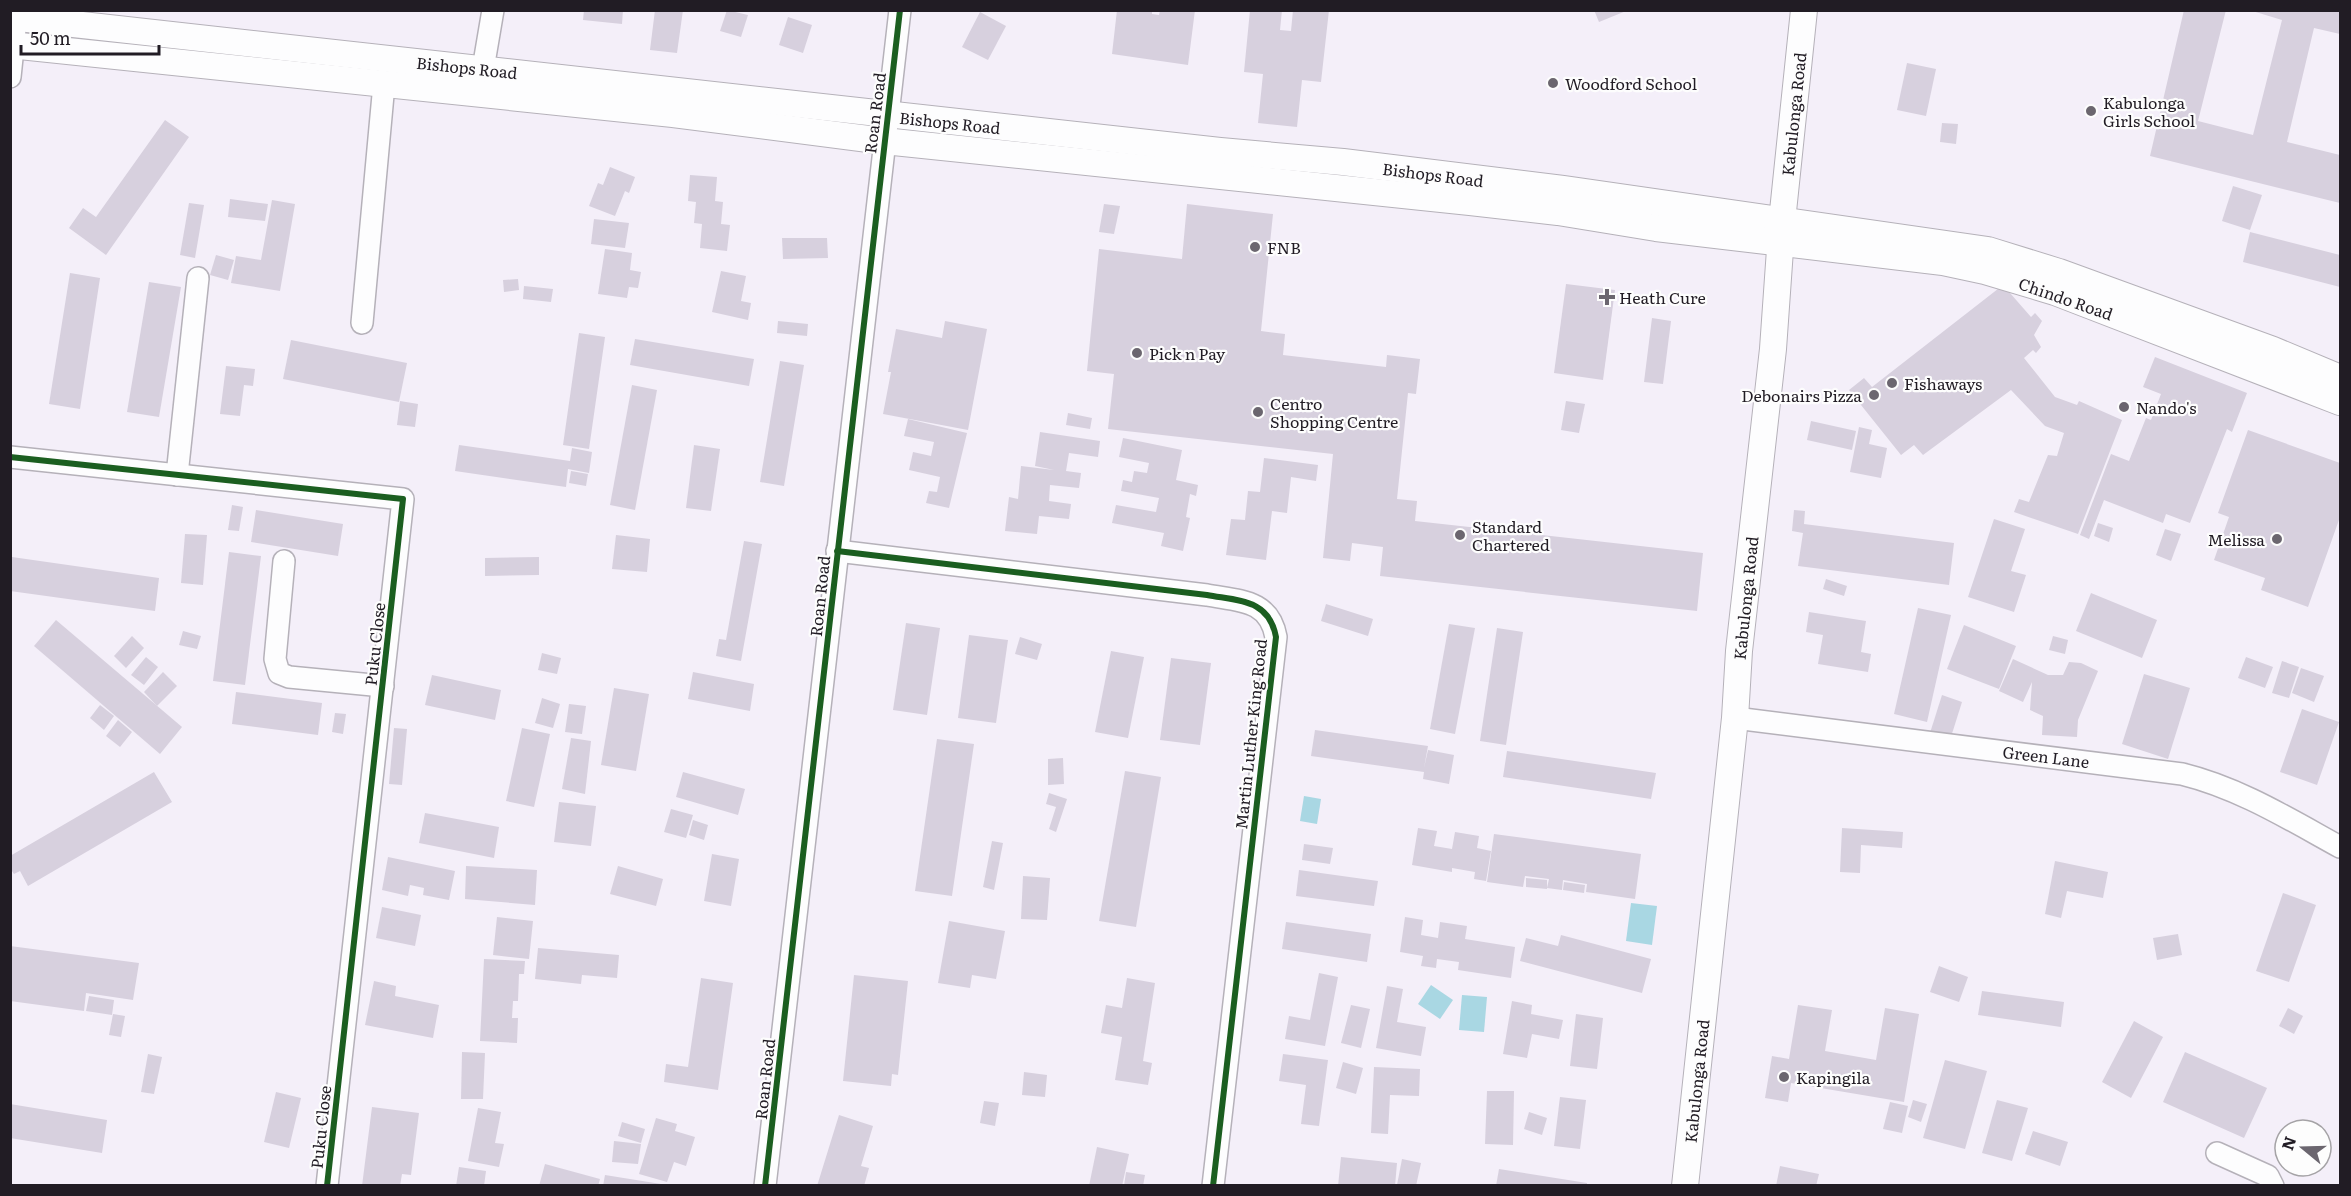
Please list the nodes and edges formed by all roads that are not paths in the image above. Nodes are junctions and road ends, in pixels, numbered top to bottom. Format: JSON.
{"nodes":[{"id":1,"x":493,"y":10,"type":"edge"},
{"id":2,"x":900,"y":10,"type":"edge"},
{"id":3,"x":1804,"y":10,"type":"edge"},
{"id":4,"x":15,"y":15,"type":"edge"},
{"id":5,"x":12,"y":46,"type":"edge"},
{"id":6,"x":483,"y":69,"type":"junction"},
{"id":7,"x":10,"y":77,"type":"edge"},
{"id":8,"x":384,"y":84,"type":"junction"},
{"id":9,"x":888,"y":115,"type":"junction"},
{"id":10,"x":884,"y":141,"type":"junction"},
{"id":11,"x":1781,"y":232,"type":"junction"},
{"id":12,"x":198,"y":278,"type":"dead end"},
{"id":13,"x":362,"y":322,"type":"dead end"},
{"id":14,"x":2340,"y":378,"type":"edge"},
{"id":15,"x":2340,"y":402,"type":"edge"},
{"id":16,"x":10,"y":457,"type":"edge"},
{"id":17,"x":177,"y":475,"type":"junction"},
{"id":18,"x":837,"y":551,"type":"junction"},
{"id":19,"x":284,"y":561,"type":"dead end"},
{"id":20,"x":383,"y":686,"type":"junction"},
{"id":21,"x":1736,"y":718,"type":"junction"},
{"id":22,"x":2340,"y":846,"type":"edge"},
{"id":23,"x":2217,"y":1153,"type":"dead end"},
{"id":24,"x":327,"y":1185,"type":"edge"},
{"id":25,"x":765,"y":1185,"type":"edge"},
{"id":26,"x":1213,"y":1185,"type":"edge"},
{"id":27,"x":1685,"y":1185,"type":"edge"},
{"id":28,"x":2273,"y":1185,"type":"edge"}],
"edges":[{"from":1,"to":6,"type":"street"},
{"from":2,"to":9,"type":"street","name":"Roan Road"},
{"from":3,"to":11,"type":"main road","name":"Kabulonga Road"},
{"from":4,"to":5,"type":"street"},
{"from":4,"to":6,"type":"main road","name":"Bishops Road"},
{"from":5,"to":7,"type":"street"},
{"from":5,"to":8,"type":"main road","name":"Bishops Road"},
{"from":6,"to":9,"type":"main road","name":"Bishops Road"},
{"from":8,"to":10,"type":"main road","name":"Bishops Road"},
{"from":8,"to":13,"type":"street"},
{"from":9,"to":10,"type":"street","name":"Roan Road"},
{"from":9,"to":11,"type":"main road","name":"Bishops Road"},
{"from":10,"to":11,"type":"main road","name":"Bishops Road"},
{"from":10,"to":18,"type":"street","name":"Roan Road"},
{"from":11,"to":14,"type":"main road","name":"Chindo Road"},
{"from":11,"to":15,"type":"main road","name":"Chindo Road"},
{"from":11,"to":21,"type":"main road","name":"Kabulonga Road"},
{"from":12,"to":17,"type":"street"},
{"from":16,"to":17,"type":"street","name":"Puku Close"},
{"from":17,"to":20,"type":"street","name":"Puku Close"},
{"from":18,"to":25,"type":"street","name":"Roan Road"},
{"from":18,"to":26,"type":"street","name":"Martin Luther King Road"},
{"from":19,"to":20,"type":"street"},
{"from":20,"to":24,"type":"street","name":"Puku Close"},
{"from":21,"to":22,"type":"street","name":"Green Lane"},
{"from":21,"to":27,"type":"main road","name":"Kabulonga Road"},
{"from":23,"to":28,"type":"street"}]}
